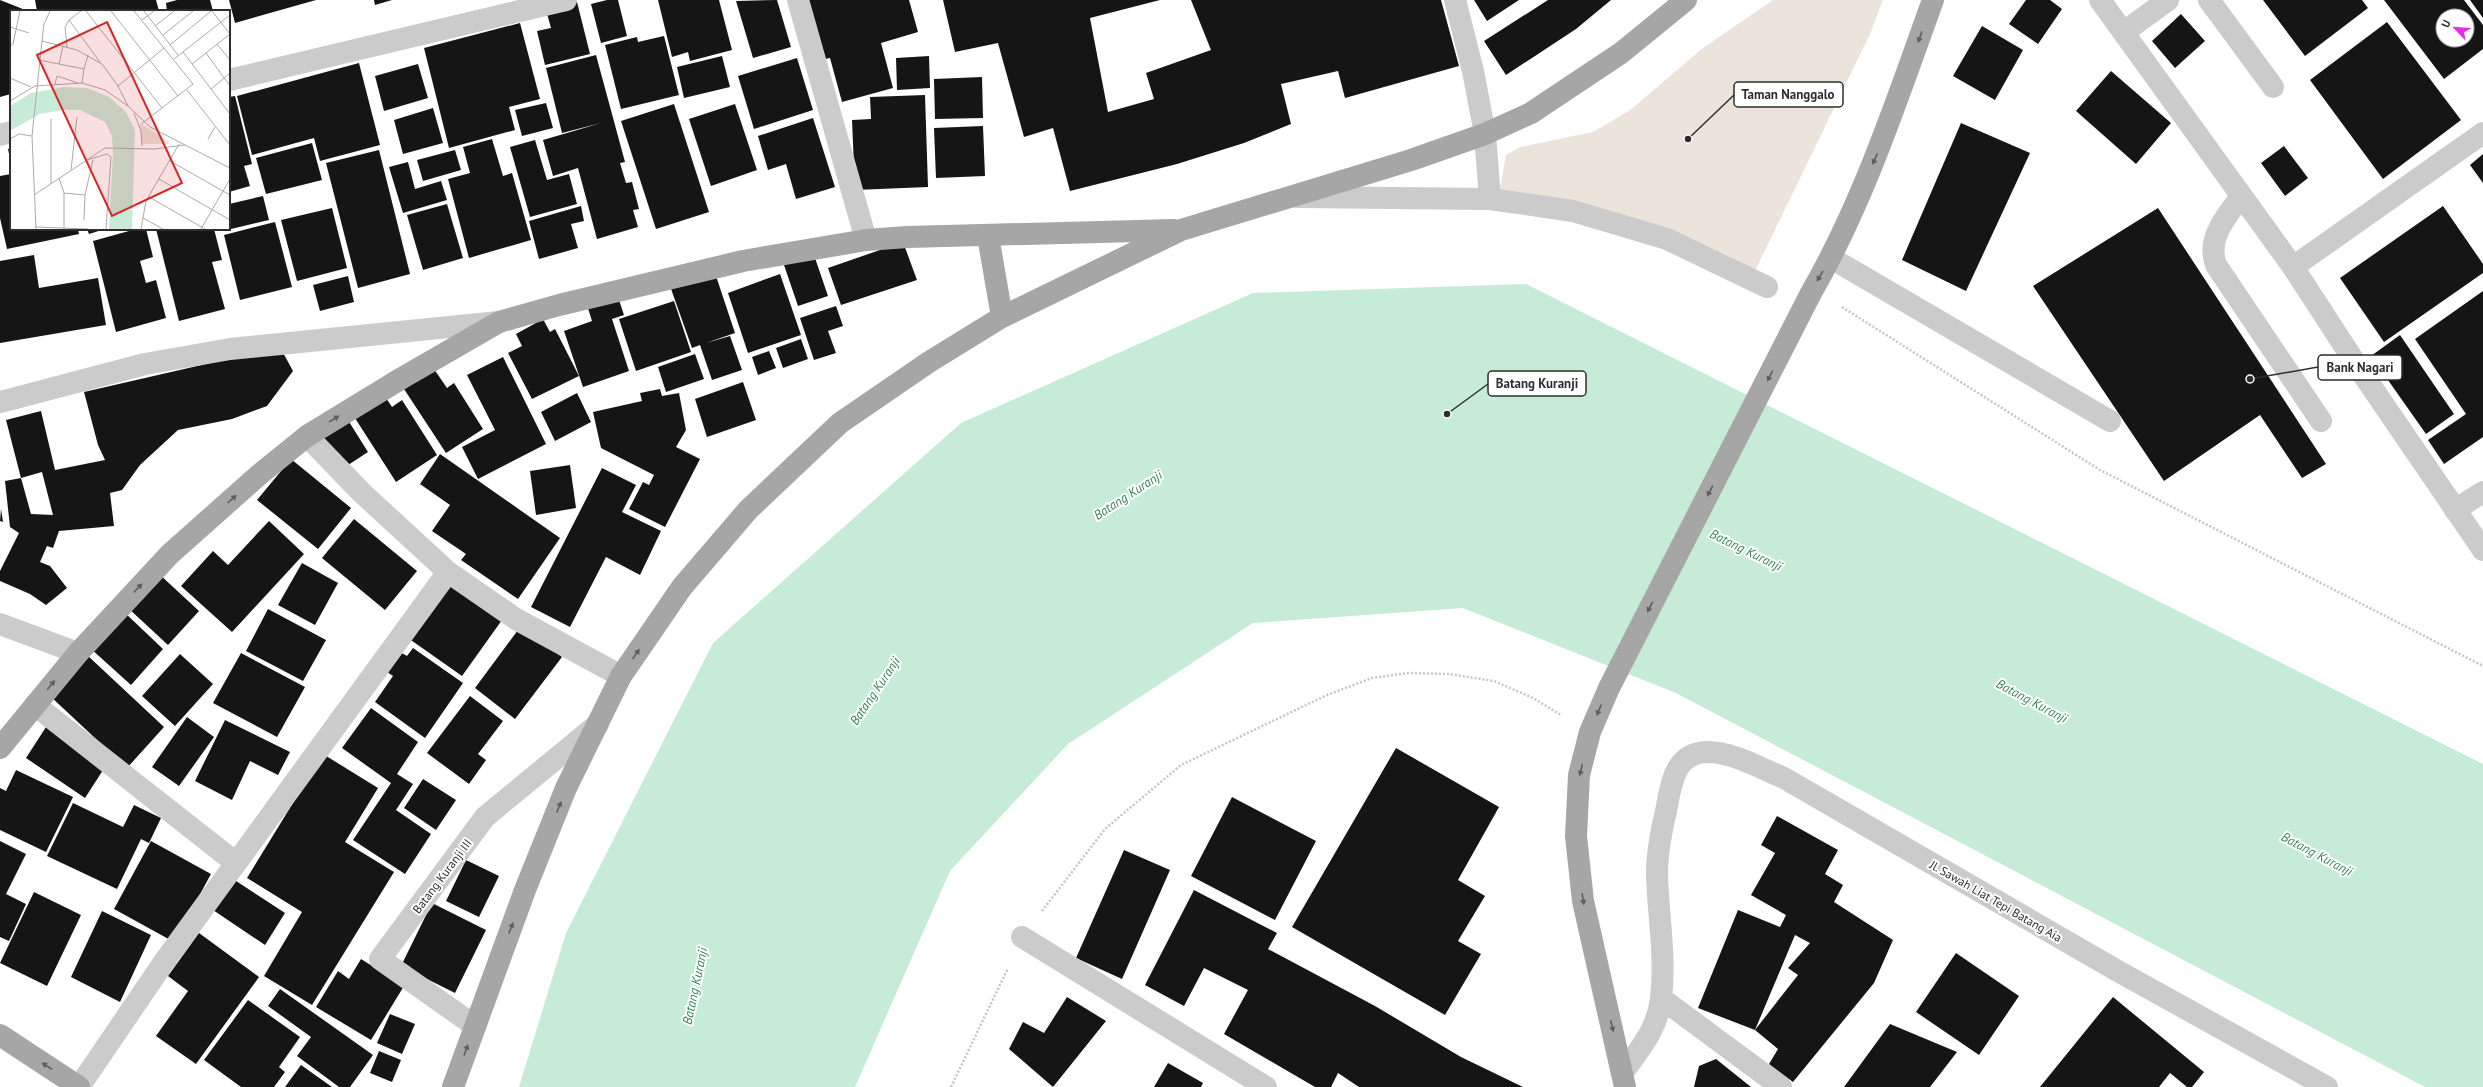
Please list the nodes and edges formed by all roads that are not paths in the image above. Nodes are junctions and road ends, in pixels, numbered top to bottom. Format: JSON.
{"nodes":[{"id":1,"x":566,"y":0,"type":"edge"},
{"id":2,"x":798,"y":0,"type":"edge"},
{"id":3,"x":1455,"y":0,"type":"edge"},
{"id":4,"x":1686,"y":0,"type":"edge"},
{"id":5,"x":1934,"y":0,"type":"edge"},
{"id":6,"x":2100,"y":0,"type":"edge"},
{"id":7,"x":2168,"y":0,"type":"edge"},
{"id":8,"x":2209,"y":0,"type":"edge"},
{"id":9,"x":2124,"y":32,"type":"junction"},
{"id":10,"x":230,"y":80,"type":"edge"},
{"id":11,"x":2273,"y":87,"type":"dead end"},
{"id":12,"x":10,"y":132,"type":"edge"},
{"id":13,"x":2483,"y":133,"type":"edge"},
{"id":14,"x":1485,"y":134,"type":"junction"},
{"id":15,"x":0,"y":135,"type":"edge"},
{"id":16,"x":2242,"y":196,"type":"junction"},
{"id":17,"x":1295,"y":197,"type":"junction"},
{"id":18,"x":1490,"y":199,"type":"junction"},
{"id":19,"x":1181,"y":230,"type":"junction"},
{"id":20,"x":988,"y":236,"type":"junction"},
{"id":21,"x":866,"y":240,"type":"junction"},
{"id":22,"x":1831,"y":258,"type":"junction"},
{"id":23,"x":2293,"y":267,"type":"junction"},
{"id":24,"x":1767,"y":287,"type":"dead end"},
{"id":25,"x":1002,"y":316,"type":"junction"},
{"id":26,"x":499,"y":322,"type":"junction"},
{"id":27,"x":0,"y":402,"type":"edge"},
{"id":28,"x":2110,"y":421,"type":"dead end"},
{"id":29,"x":2321,"y":421,"type":"dead end"},
{"id":30,"x":307,"y":436,"type":"junction"},
{"id":31,"x":2483,"y":492,"type":"edge"},
{"id":32,"x":2455,"y":510,"type":"junction"},
{"id":33,"x":2483,"y":550,"type":"edge"},
{"id":34,"x":448,"y":572,"type":"junction"},
{"id":35,"x":0,"y":624,"type":"edge"},
{"id":36,"x":78,"y":653,"type":"junction"},
{"id":37,"x":621,"y":676,"type":"junction"},
{"id":38,"x":35,"y":705,"type":"junction"},
{"id":39,"x":598,"y":724,"type":"junction"},
{"id":40,"x":0,"y":748,"type":"edge"},
{"id":41,"x":236,"y":863,"type":"junction"},
{"id":42,"x":1022,"y":937,"type":"road end"},
{"id":43,"x":1661,"y":998,"type":"junction"},
{"id":44,"x":475,"y":1026,"type":"junction"},
{"id":45,"x":0,"y":1035,"type":"edge"},
{"id":46,"x":1624,"y":1080,"type":"edge"},
{"id":47,"x":79,"y":1087,"type":"edge"},
{"id":48,"x":453,"y":1087,"type":"edge"},
{"id":49,"x":1266,"y":1087,"type":"edge"},
{"id":50,"x":1781,"y":1087,"type":"edge"},
{"id":51,"x":2328,"y":1087,"type":"edge"}],
"edges":[{"from":1,"to":10,"type":"street"},
{"from":2,"to":21,"type":"street"},
{"from":3,"to":14,"type":"street"},
{"from":4,"to":14,"type":"main road"},
{"from":5,"to":22,"type":"main road","one_way":true},
{"from":6,"to":9,"type":"street"},
{"from":7,"to":9,"type":"street"},
{"from":8,"to":11,"type":"street"},
{"from":9,"to":16,"type":"street"},
{"from":12,"to":15,"type":"street"},
{"from":13,"to":23,"type":"street"},
{"from":14,"to":17,"type":"main road"},
{"from":14,"to":18,"type":"street"},
{"from":16,"to":23,"type":"street"},
{"from":16,"to":29,"type":"street"},
{"from":17,"to":18,"type":"street"},
{"from":17,"to":19,"type":"main road"},
{"from":18,"to":24,"type":"street"},
{"from":19,"to":20,"type":"main road"},
{"from":19,"to":25,"type":"main road"},
{"from":20,"to":21,"type":"main road"},
{"from":20,"to":25,"type":"main road"},
{"from":21,"to":26,"type":"main road"},
{"from":22,"to":28,"type":"street"},
{"from":22,"to":46,"type":"main road","one_way":true},
{"from":23,"to":32,"type":"street"},
{"from":37,"to":25,"type":"main road","one_way":true},
{"from":26,"to":27,"type":"street"},
{"from":30,"to":26,"type":"main road","one_way":true},
{"from":30,"to":34,"type":"street"},
{"from":36,"to":30,"type":"main road","one_way":true},
{"from":31,"to":32,"type":"street"},
{"from":32,"to":33,"type":"street"},
{"from":34,"to":37,"type":"street"},
{"from":34,"to":41,"type":"street"},
{"from":35,"to":36,"type":"street"},
{"from":38,"to":36,"type":"main road","one_way":true},
{"from":37,"to":39,"type":"main road"},
{"from":38,"to":40,"type":"main road"},
{"from":38,"to":41,"type":"street"},
{"from":44,"to":39,"type":"main road","one_way":true},
{"from":39,"to":44,"type":"street","name":"Batang Kuranji III"},
{"from":41,"to":47,"type":"street"},
{"from":42,"to":49,"type":"street"},
{"from":43,"to":46,"type":"street","name":"Jl. Sawah Liat Tepi Batang Aia"},
{"from":43,"to":50,"type":"street"},
{"from":43,"to":51,"type":"street","name":"Jl. Sawah Liat Tepi Batang Aia"},
{"from":48,"to":44,"type":"main road","one_way":true},
{"from":47,"to":45,"type":"main road","one_way":true}]}
